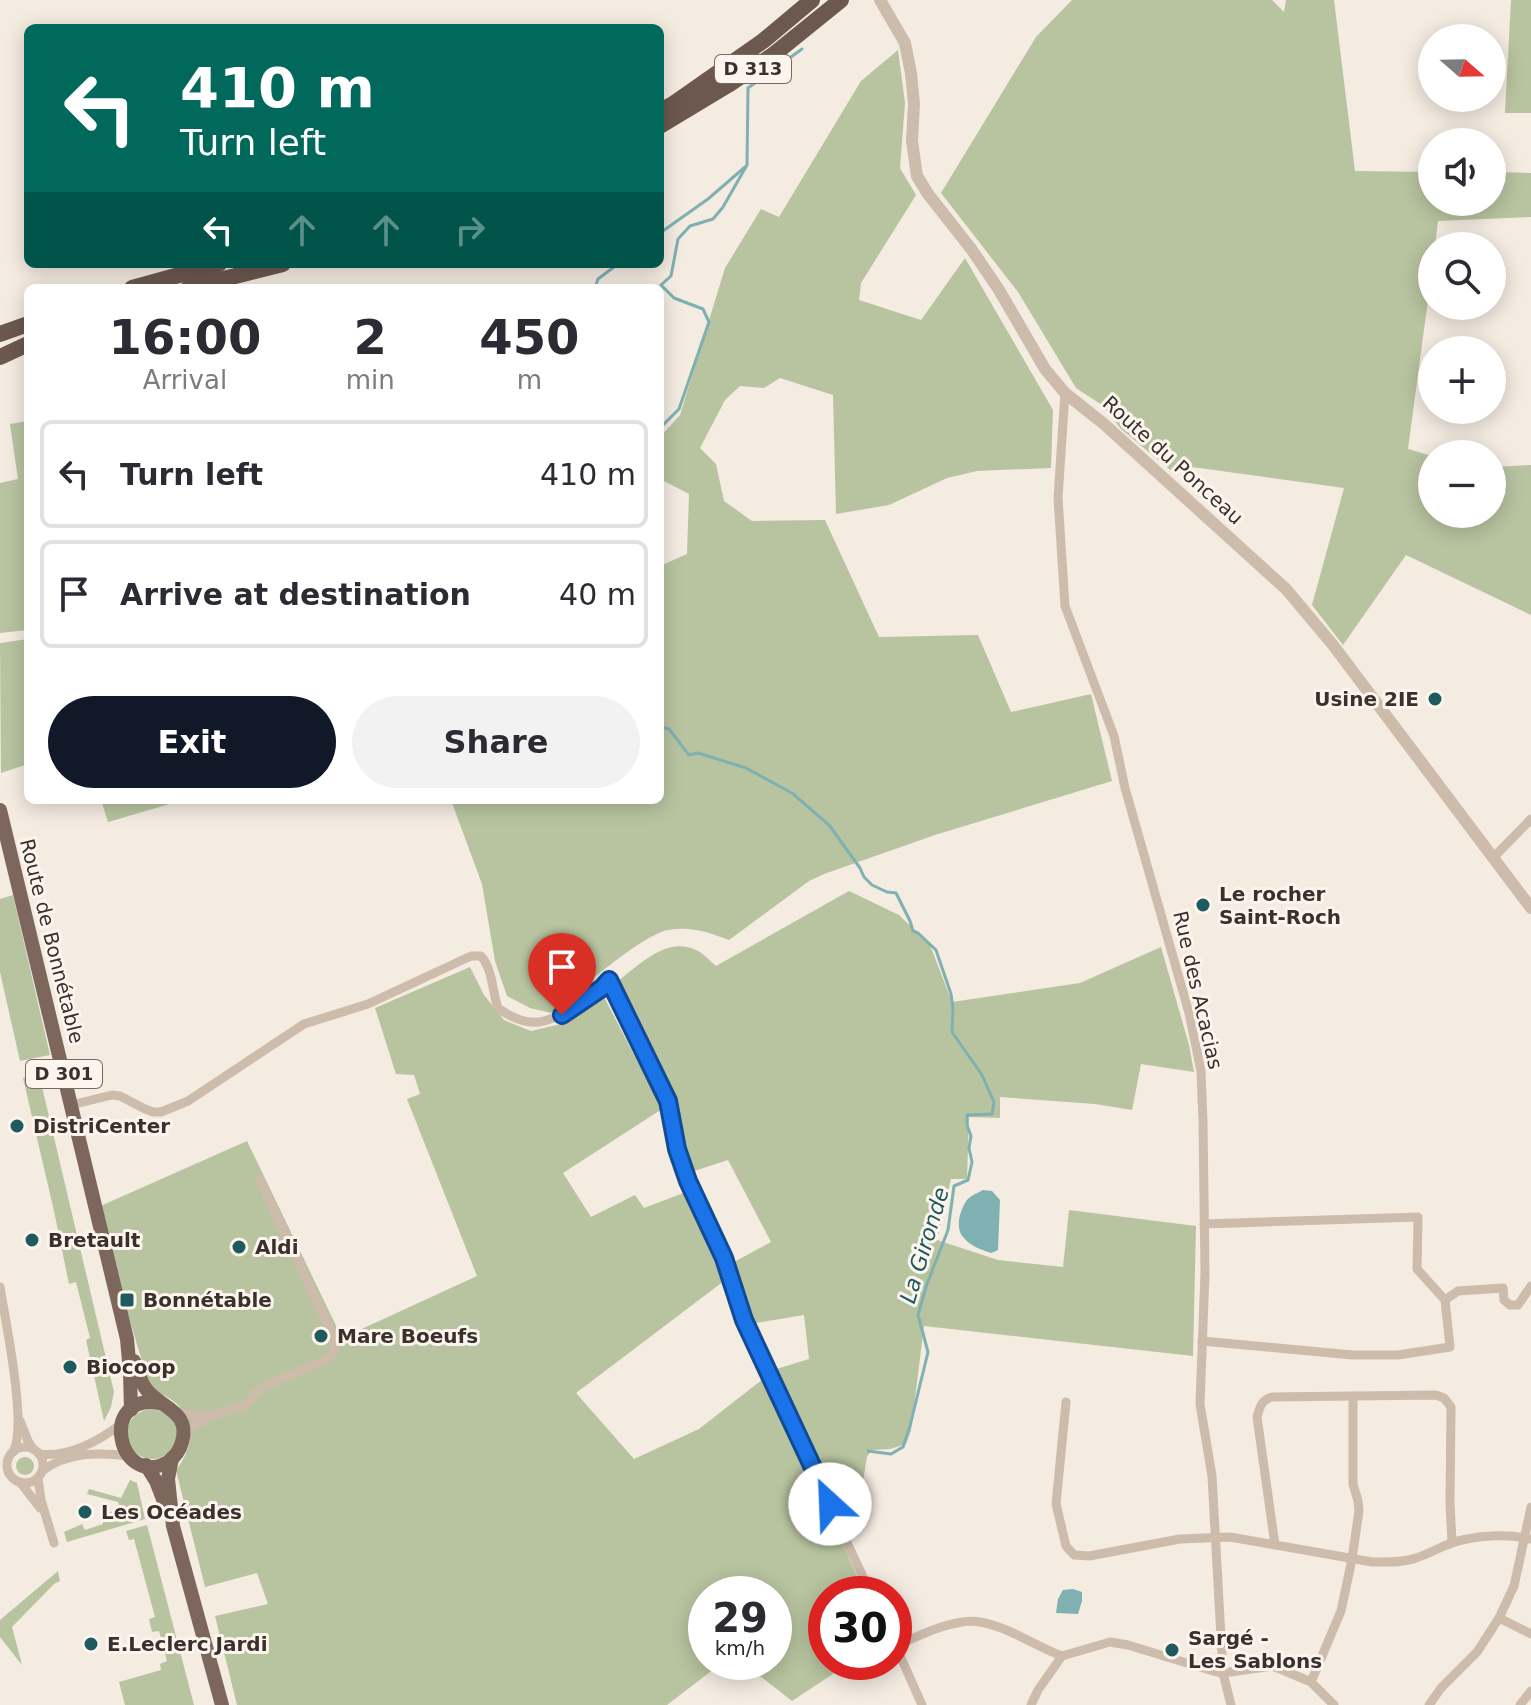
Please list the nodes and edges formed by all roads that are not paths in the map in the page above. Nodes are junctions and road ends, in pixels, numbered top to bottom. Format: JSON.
{"nodes":[{"id":1,"x":812,"y":0,"type":"edge"},
{"id":2,"x":880,"y":0,"type":"edge"},
{"id":3,"x":840,"y":1,"type":"edge"},
{"id":4,"x":664,"y":108,"type":"edge"},
{"id":5,"x":664,"y":124,"type":"edge"},
{"id":6,"x":204,"y":268,"type":"edge"},
{"id":7,"x":267,"y":268,"type":"edge"},
{"id":8,"x":146,"y":284,"type":"edge"},
{"id":9,"x":204,"y":284,"type":"edge"},
{"id":10,"x":24,"y":325,"type":"edge"},
{"id":11,"x":0,"y":334,"type":"edge"},
{"id":12,"x":24,"y":346,"type":"edge"},
{"id":13,"x":0,"y":357,"type":"edge"},
{"id":14,"x":1065,"y":393,"type":"junction"},
{"id":15,"x":0,"y":810,"type":"edge"},
{"id":16,"x":1531,"y":819,"type":"edge"},
{"id":17,"x":1493,"y":858,"type":"junction"},
{"id":18,"x":1531,"y":908,"type":"edge"},
{"id":19,"x":71,"y":1105,"type":"junction"},
{"id":20,"x":259,"y":1179,"type":"dead end"},
{"id":21,"x":1204,"y":1224,"type":"junction"},
{"id":22,"x":1531,"y":1286,"type":"edge"},
{"id":23,"x":0,"y":1287,"type":"edge"},
{"id":24,"x":1445,"y":1300,"type":"junction"},
{"id":25,"x":127,"y":1339,"type":"junction"},
{"id":26,"x":1202,"y":1341,"type":"junction"},
{"id":27,"x":1353,"y":1396,"type":"junction"},
{"id":28,"x":1066,"y":1402,"type":"dead end"},
{"id":29,"x":166,"y":1406,"type":"junction"},
{"id":30,"x":131,"y":1410,"type":"junction"},
{"id":31,"x":210,"y":1416,"type":"junction"},
{"id":32,"x":19,"y":1417,"type":"junction"},
{"id":33,"x":121,"y":1424,"type":"junction"},
{"id":34,"x":182,"y":1442,"type":"junction"},
{"id":35,"x":36,"y":1451,"type":"junction"},
{"id":36,"x":13,"y":1452,"type":"junction"},
{"id":37,"x":129,"y":1456,"type":"junction"},
{"id":38,"x":172,"y":1458,"type":"junction"},
{"id":39,"x":4,"y":1464,"type":"edge"},
{"id":40,"x":146,"y":1465,"type":"junction"},
{"id":41,"x":40,"y":1474,"type":"junction"},
{"id":42,"x":0,"y":1477,"type":"edge"},
{"id":43,"x":17,"y":1480,"type":"junction"},
{"id":44,"x":1531,"y":1507,"type":"edge"},
{"id":45,"x":44,"y":1515,"type":"junction"},
{"id":46,"x":173,"y":1526,"type":"junction"},
{"id":47,"x":1216,"y":1537,"type":"junction"},
{"id":48,"x":1527,"y":1538,"type":"edge"},
{"id":49,"x":54,"y":1543,"type":"dead end"},
{"id":50,"x":1452,"y":1543,"type":"junction"},
{"id":51,"x":1275,"y":1545,"type":"junction"},
{"id":52,"x":1352,"y":1559,"type":"junction"},
{"id":53,"x":863,"y":1576,"type":"edge"},
{"id":54,"x":1499,"y":1618,"type":"junction"},
{"id":55,"x":1531,"y":1634,"type":"edge"},
{"id":56,"x":912,"y":1638,"type":"edge"},
{"id":57,"x":1062,"y":1656,"type":"junction"},
{"id":58,"x":1223,"y":1673,"type":"junction"},
{"id":59,"x":911,"y":1680,"type":"edge"},
{"id":60,"x":1311,"y":1682,"type":"junction"},
{"id":61,"x":1531,"y":1691,"type":"edge"},
{"id":62,"x":222,"y":1705,"type":"edge"},
{"id":63,"x":922,"y":1705,"type":"edge"},
{"id":64,"x":1031,"y":1705,"type":"edge"},
{"id":65,"x":1231,"y":1705,"type":"edge"},
{"id":66,"x":1334,"y":1705,"type":"edge"},
{"id":67,"x":1429,"y":1705,"type":"edge"},
{"id":68,"x":1520,"y":1705,"type":"edge"}],
"edges":[{"from":1,"to":4,"type":"highway","number":"D 313"},
{"from":2,"to":14,"type":"street","name":"Route du Ponceau"},
{"from":3,"to":5,"type":"highway","number":"D 313"},
{"from":6,"to":8,"type":"highway"},
{"from":7,"to":9,"type":"highway"},
{"from":10,"to":11,"type":"highway"},
{"from":12,"to":13,"type":"highway"},
{"from":14,"to":17,"type":"street","name":"Route du Ponceau"},
{"from":14,"to":21,"type":"street","name":"Rue des Acacias"},
{"from":15,"to":19,"type":"main road","name":"Route de Bonnétable","number":"D 301"},
{"from":16,"to":17,"type":"street"},
{"from":17,"to":18,"type":"street","name":"Route du Ponceau"},
{"from":19,"to":25,"type":"main road","name":"Route de Bonnétable","number":"D 301"},
{"from":19,"to":53,"type":"street"},
{"from":20,"to":31,"type":"street"},
{"from":21,"to":24,"type":"street"},
{"from":21,"to":26,"type":"street","name":"Rue des Acacias"},
{"from":22,"to":24,"type":"street"},
{"from":23,"to":32,"type":"street"},
{"from":24,"to":26,"type":"street"},
{"from":25,"to":29,"type":"main road","number":"D 301"},
{"from":25,"to":30,"type":"main road","name":"Route de Bonnétable","number":"D 301"},
{"from":26,"to":47,"type":"street","name":"Rue des Acacias"},
{"from":27,"to":50,"type":"street"},
{"from":27,"to":51,"type":"street"},
{"from":27,"to":52,"type":"street"},
{"from":28,"to":47,"type":"street"},
{"from":29,"to":30,"type":"main road"},
{"from":29,"to":31,"type":"street"},
{"from":29,"to":34,"type":"main road"},
{"from":30,"to":33,"type":"main road"},
{"from":31,"to":34,"type":"street"},
{"from":32,"to":35,"type":"street"},
{"from":32,"to":36,"type":"street"},
{"from":33,"to":35,"type":"street"},
{"from":33,"to":37,"type":"main road"},
{"from":34,"to":38,"type":"main road"},
{"from":35,"to":36,"type":"street"},
{"from":35,"to":41,"type":"street"},
{"from":36,"to":39,"type":"street"},
{"from":37,"to":40,"type":"main road"},
{"from":37,"to":41,"type":"street"},
{"from":38,"to":40,"type":"main road"},
{"from":38,"to":46,"type":"main road"},
{"from":39,"to":43,"type":"street"},
{"from":40,"to":46,"type":"main road"},
{"from":41,"to":43,"type":"street"},
{"from":41,"to":45,"type":"street"},
{"from":42,"to":43,"type":"street"},
{"from":43,"to":45,"type":"street"},
{"from":44,"to":48,"type":"street"},
{"from":45,"to":49,"type":"street"},
{"from":46,"to":62,"type":"main road"},
{"from":47,"to":51,"type":"street"},
{"from":47,"to":58,"type":"street","name":"Rue des Acacias"},
{"from":48,"to":50,"type":"street"},
{"from":48,"to":54,"type":"street"},
{"from":50,"to":52,"type":"street"},
{"from":51,"to":52,"type":"street"},
{"from":52,"to":60,"type":"street"},
{"from":54,"to":55,"type":"street"},
{"from":54,"to":67,"type":"street"},
{"from":56,"to":57,"type":"street"},
{"from":57,"to":58,"type":"street"},
{"from":57,"to":64,"type":"street"},
{"from":58,"to":60,"type":"street"},
{"from":58,"to":65,"type":"street","name":"Rue des Acacias"},
{"from":59,"to":63,"type":"street"},
{"from":60,"to":66,"type":"street"},
{"from":61,"to":68,"type":"street"}]}
